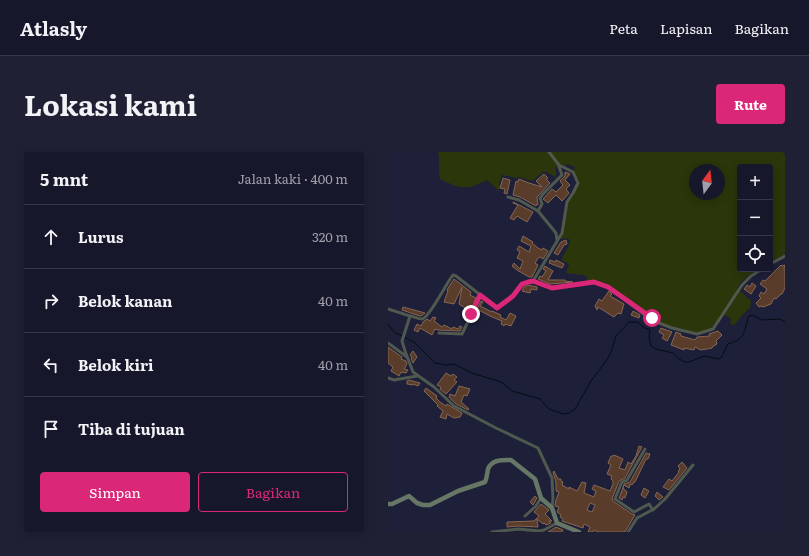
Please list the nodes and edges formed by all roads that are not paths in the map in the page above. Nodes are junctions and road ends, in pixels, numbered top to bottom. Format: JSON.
{"nodes":[{"id":1,"x":549,"y":152,"type":"edge"},
{"id":2,"x":558,"y":164,"type":"junction"},
{"id":3,"x":508,"y":197,"type":"dead end"},
{"id":4,"x":538,"y":211,"type":"junction"},
{"id":5,"x":556,"y":241,"type":"junction"},
{"id":6,"x":785,"y":256,"type":"edge"},
{"id":7,"x":773,"y":262,"type":"edge"},
{"id":8,"x":757,"y":272,"type":"edge"},
{"id":9,"x":533,"y":281,"type":"junction"},
{"id":10,"x":480,"y":295,"type":"junction"},
{"id":11,"x":388,"y":309,"type":"edge"},
{"id":12,"x":410,"y":316,"type":"junction"},
{"id":13,"x":439,"y":333,"type":"dead end"},
{"id":14,"x":388,"y":343,"type":"edge"},
{"id":15,"x":407,"y":357,"type":"junction"},
{"id":16,"x":419,"y":376,"type":"junction"},
{"id":17,"x":388,"y":378,"type":"edge"},
{"id":18,"x":645,"y":449,"type":"dead end"},
{"id":19,"x":693,"y":465,"type":"dead end"},
{"id":20,"x":541,"y":498,"type":"junction"},
{"id":21,"x":388,"y":504,"type":"edge"},
{"id":22,"x":552,"y":508,"type":"junction"},
{"id":23,"x":653,"y":510,"type":"junction"},
{"id":24,"x":525,"y":516,"type":"dead end"},
{"id":25,"x":557,"y":523,"type":"junction"},
{"id":26,"x":492,"y":532,"type":"edge"},
{"id":27,"x":579,"y":532,"type":"edge"},
{"id":28,"x":628,"y":532,"type":"edge"}],
"edges":[{"from":1,"to":2,"type":"street"},
{"from":2,"to":4,"type":"street"},
{"from":2,"to":5,"type":"street"},
{"from":3,"to":4,"type":"street"},
{"from":4,"to":5,"type":"street"},
{"from":5,"to":9,"type":"street"},
{"from":6,"to":7,"type":"street"},
{"from":8,"to":9,"type":"street"},
{"from":9,"to":10,"type":"street"},
{"from":10,"to":12,"type":"street"},
{"from":10,"to":13,"type":"street"},
{"from":11,"to":12,"type":"street"},
{"from":12,"to":15,"type":"street"},
{"from":14,"to":15,"type":"street"},
{"from":15,"to":16,"type":"street"},
{"from":16,"to":17,"type":"street"},
{"from":16,"to":22,"type":"street"},
{"from":18,"to":23,"type":"street"},
{"from":19,"to":23,"type":"street"},
{"from":20,"to":21,"type":"street"},
{"from":20,"to":22,"type":"street"},
{"from":20,"to":24,"type":"street"},
{"from":22,"to":25,"type":"street"},
{"from":23,"to":28,"type":"street"},
{"from":25,"to":26,"type":"street"},
{"from":25,"to":27,"type":"street"}]}
